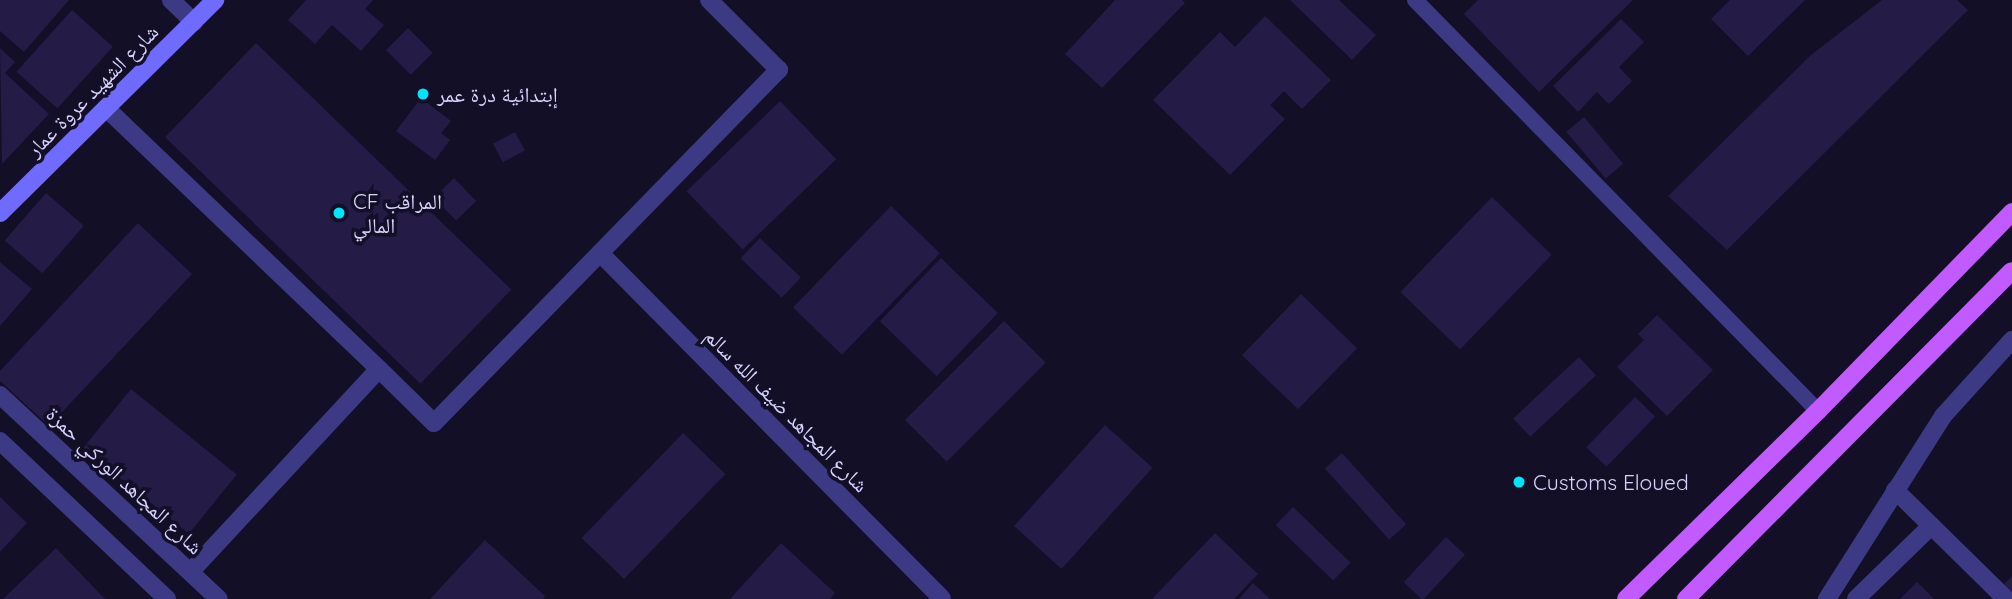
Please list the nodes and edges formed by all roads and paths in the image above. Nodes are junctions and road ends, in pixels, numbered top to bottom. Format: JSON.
{"nodes":[{"id":1,"x":171,"y":0,"type":"edge"},
{"id":2,"x":215,"y":0,"type":"edge"},
{"id":3,"x":709,"y":0,"type":"edge"},
{"id":4,"x":1415,"y":0,"type":"edge"},
{"id":5,"x":194,"y":22,"type":"junction"},
{"id":6,"x":106,"y":108,"type":"junction"},
{"id":7,"x":2012,"y":212,"type":"edge"},
{"id":8,"x":0,"y":213,"type":"edge"},
{"id":9,"x":600,"y":253,"type":"junction"},
{"id":10,"x":2012,"y":271,"type":"edge"},
{"id":11,"x":2012,"y":340,"type":"edge"},
{"id":12,"x":379,"y":369,"type":"junction"},
{"id":13,"x":0,"y":395,"type":"edge"},
{"id":14,"x":1818,"y":411,"type":"junction"},
{"id":15,"x":0,"y":441,"type":"edge"},
{"id":16,"x":1895,"y":490,"type":"junction"},
{"id":17,"x":1931,"y":526,"type":"junction"},
{"id":18,"x":191,"y":571,"type":"junction"},
{"id":19,"x":167,"y":599,"type":"edge"},
{"id":20,"x":219,"y":599,"type":"edge"},
{"id":21,"x":942,"y":599,"type":"edge"},
{"id":22,"x":1626,"y":599,"type":"edge"},
{"id":23,"x":1686,"y":599,"type":"edge"},
{"id":24,"x":1827,"y":599,"type":"edge"},
{"id":25,"x":1856,"y":599,"type":"edge"},
{"id":26,"x":2006,"y":599,"type":"edge"}],
"edges":[{"from":1,"to":5,"type":"street"},
{"from":2,"to":5,"type":"street","name":"شارع الشهيد عروة عمار"},
{"from":3,"to":9,"type":"street"},
{"from":4,"to":14,"type":"lane"},
{"from":5,"to":6,"type":"street","name":"شارع الشهيد عروة عمار"},
{"from":6,"to":8,"type":"street","name":"شارع الشهيد عروة عمار"},
{"from":6,"to":12,"type":"street"},
{"from":7,"to":14,"type":"main road"},
{"from":9,"to":12,"type":"street"},
{"from":9,"to":21,"type":"street","name":"شارع المجاهد ضيف الله سالم"},
{"from":10,"to":23,"type":"main road"},
{"from":11,"to":16,"type":"street"},
{"from":12,"to":18,"type":"street"},
{"from":13,"to":18,"type":"street","name":"شارع المجاهد الوركي حمزة"},
{"from":14,"to":22,"type":"main road"},
{"from":15,"to":19,"type":"street"},
{"from":16,"to":17,"type":"street"},
{"from":16,"to":24,"type":"street"},
{"from":17,"to":25,"type":"street"},
{"from":17,"to":26,"type":"street"},
{"from":18,"to":20,"type":"street","name":"شارع المجاهد الوركي حمزة"}]}
